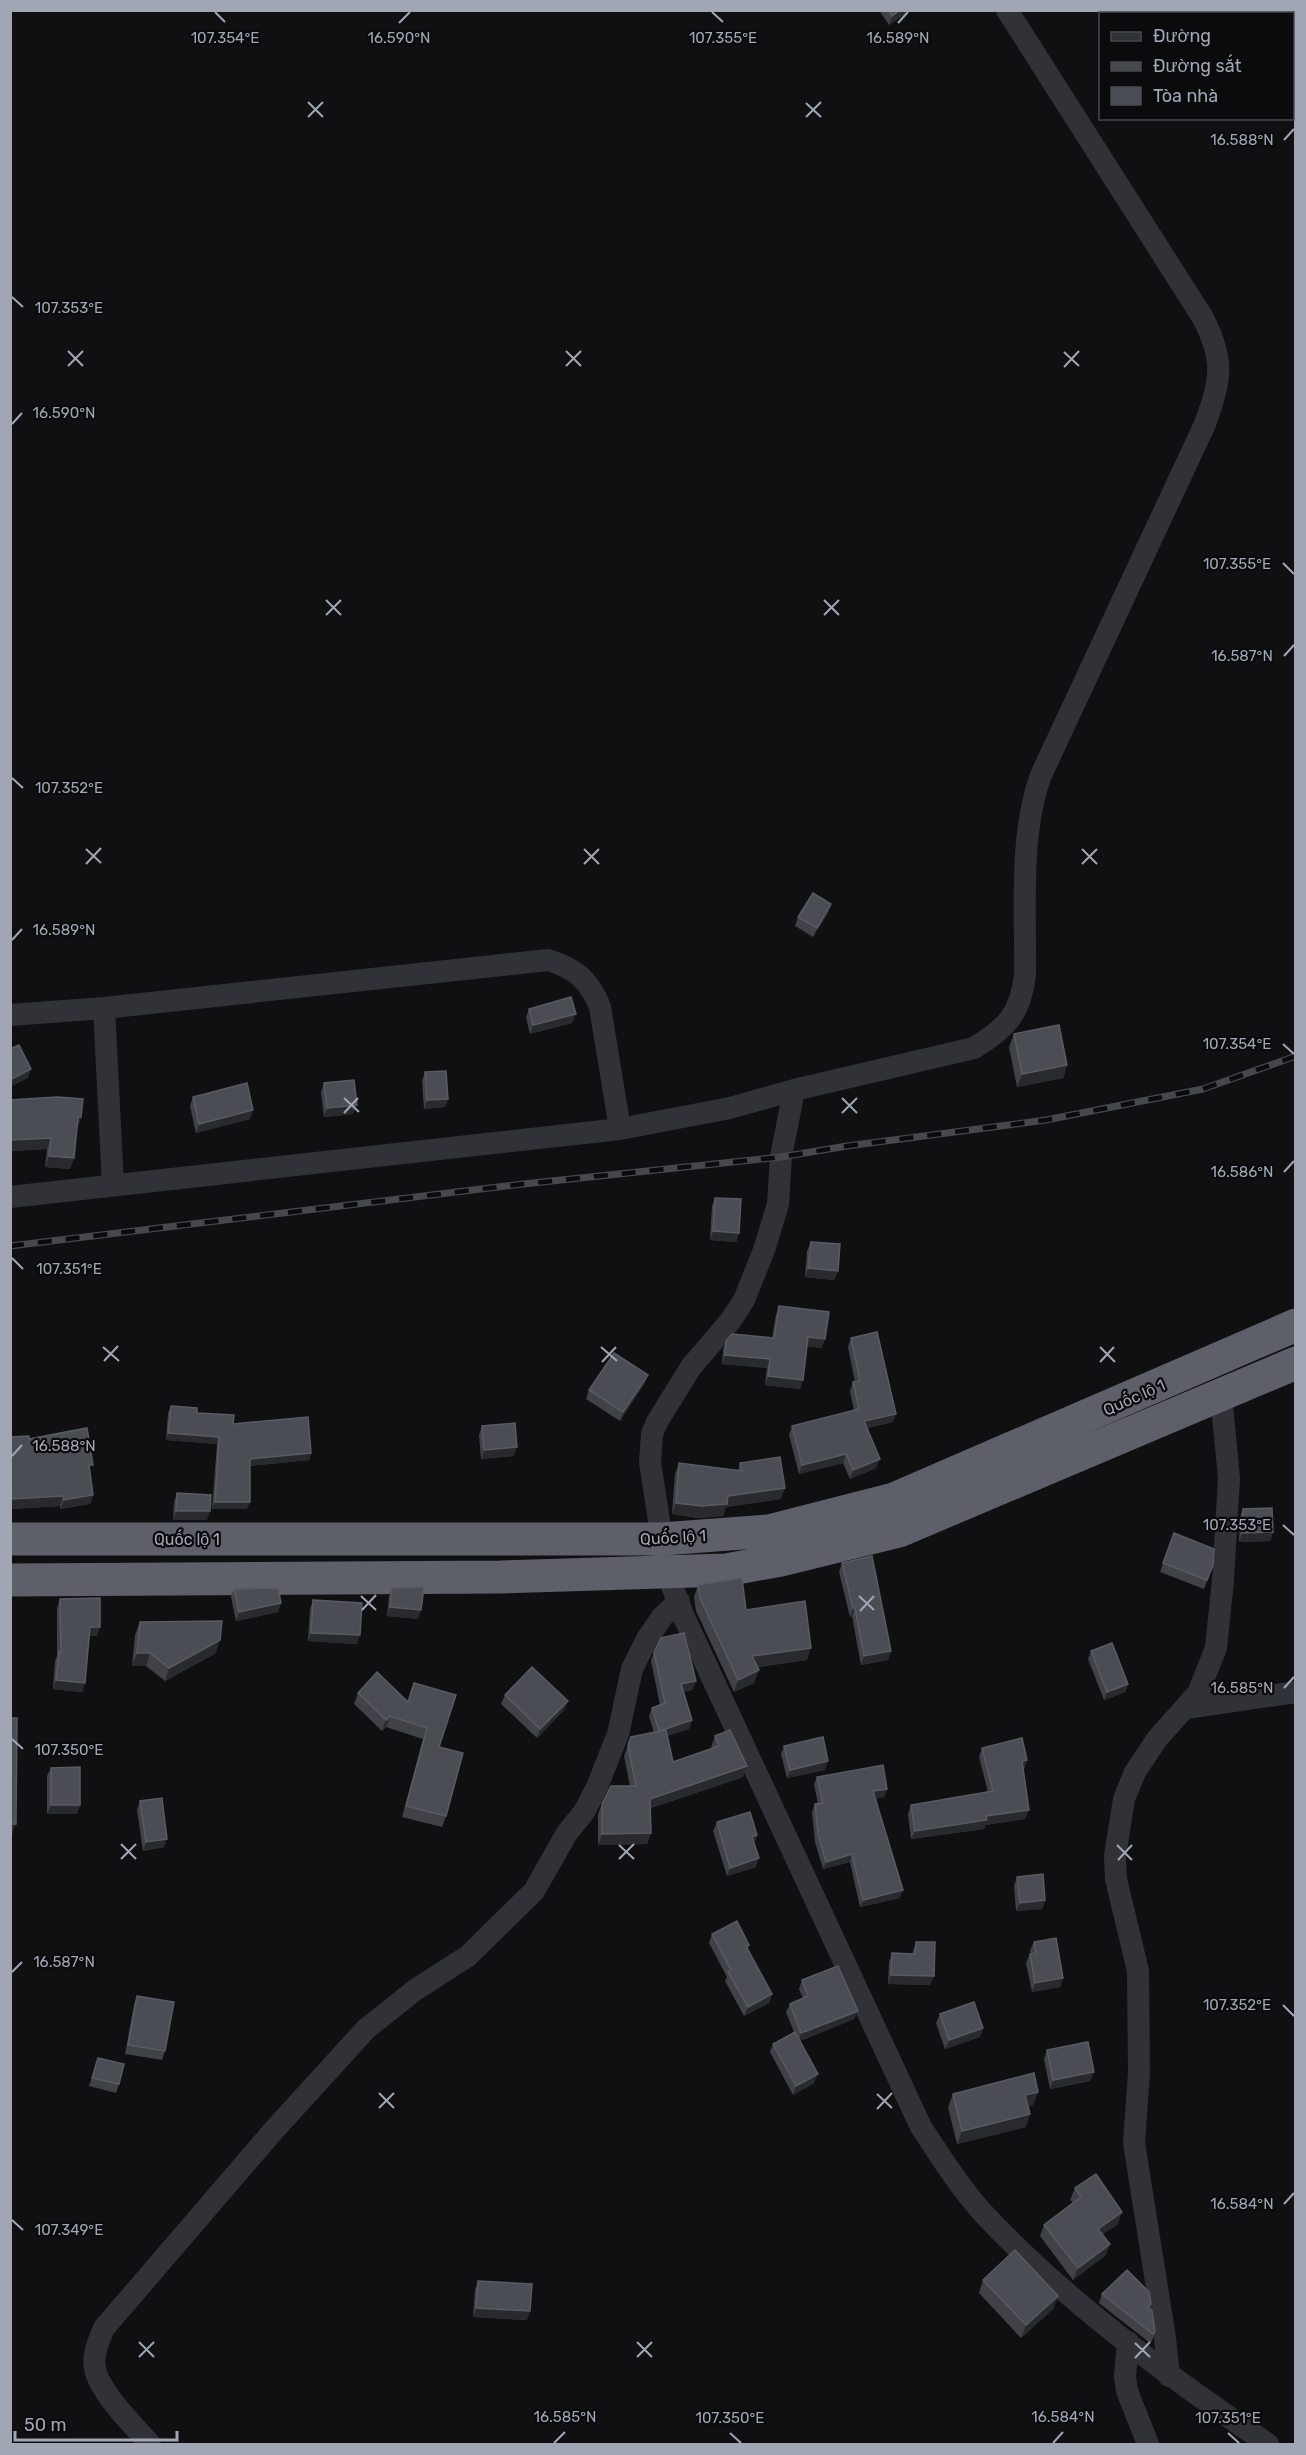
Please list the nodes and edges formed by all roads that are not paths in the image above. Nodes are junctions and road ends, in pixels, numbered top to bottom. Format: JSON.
{"nodes":[{"id":1,"x":1007,"y":10,"type":"edge"},
{"id":2,"x":104,"y":1008,"type":"junction"},
{"id":3,"x":10,"y":1015,"type":"edge"},
{"id":4,"x":794,"y":1090,"type":"junction"},
{"id":5,"x":620,"y":1129,"type":"junction"},
{"id":6,"x":113,"y":1185,"type":"junction"},
{"id":7,"x":10,"y":1197,"type":"edge"},
{"id":8,"x":1296,"y":1325,"type":"edge"},
{"id":9,"x":1296,"y":1363,"type":"edge"},
{"id":10,"x":1221,"y":1395,"type":"junction"},
{"id":11,"x":10,"y":1539,"type":"edge"},
{"id":12,"x":662,"y":1539,"type":"junction"},
{"id":13,"x":10,"y":1581,"type":"edge"},
{"id":14,"x":673,"y":1587,"type":"junction"},
{"id":15,"x":1296,"y":1692,"type":"edge"},
{"id":16,"x":1186,"y":1708,"type":"junction"},
{"id":17,"x":1128,"y":2342,"type":"junction"},
{"id":18,"x":1169,"y":2376,"type":"junction"},
{"id":19,"x":150,"y":2445,"type":"edge"},
{"id":20,"x":1148,"y":2445,"type":"edge"},
{"id":21,"x":1268,"y":2445,"type":"edge"}],
"edges":[{"from":1,"to":4,"type":"street"},
{"from":2,"to":3,"type":"street"},
{"from":2,"to":5,"type":"street"},
{"from":2,"to":6,"type":"street"},
{"from":4,"to":5,"type":"street"},
{"from":4,"to":12,"type":"street"},
{"from":5,"to":6,"type":"street"},
{"from":6,"to":7,"type":"street"},
{"from":8,"to":12,"type":"highway","name":"Quốc lộ 1"},
{"from":9,"to":10,"type":"highway","name":"Quốc lộ 1"},
{"from":10,"to":14,"type":"highway","name":"Quốc lộ 1"},
{"from":10,"to":16,"type":"street"},
{"from":11,"to":12,"type":"highway","name":"Quốc lộ 1"},
{"from":12,"to":14,"type":"street"},
{"from":13,"to":14,"type":"highway","name":"Quốc lộ 1"},
{"from":14,"to":17,"type":"street"},
{"from":14,"to":19,"type":"street"},
{"from":15,"to":16,"type":"street"},
{"from":16,"to":18,"type":"street"},
{"from":17,"to":18,"type":"street"},
{"from":17,"to":20,"type":"street"},
{"from":18,"to":21,"type":"street"}]}
